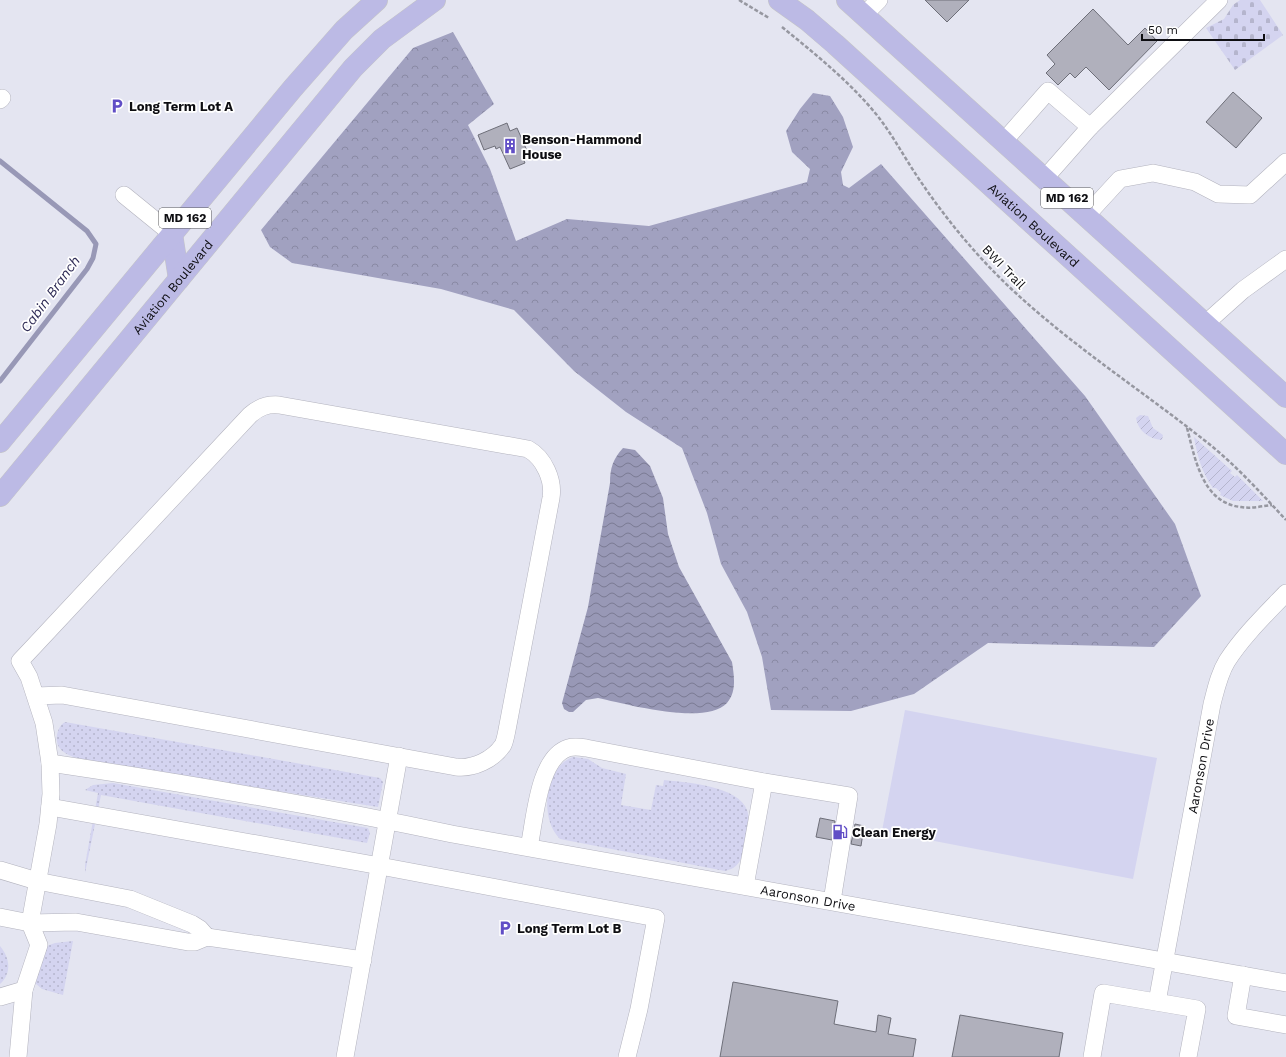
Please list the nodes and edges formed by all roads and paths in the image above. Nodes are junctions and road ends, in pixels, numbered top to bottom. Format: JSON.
{"nodes":[{"id":1,"x":377,"y":0,"type":"edge"},
{"id":2,"x":435,"y":0,"type":"edge"},
{"id":3,"x":739,"y":0,"type":"edge"},
{"id":4,"x":779,"y":0,"type":"edge"},
{"id":5,"x":847,"y":0,"type":"edge"},
{"id":6,"x":879,"y":0,"type":"edge"},
{"id":7,"x":1218,"y":0,"type":"edge"},
{"id":8,"x":864,"y":14,"type":"junction"},
{"id":9,"x":775,"y":22,"type":"dead end"},
{"id":10,"x":781,"y":26,"type":"dead end"},
{"id":11,"x":1090,"y":127,"type":"junction"},
{"id":12,"x":1004,"y":141,"type":"junction"},
{"id":13,"x":1286,"y":162,"type":"edge"},
{"id":14,"x":1045,"y":178,"type":"junction"},
{"id":15,"x":124,"y":195,"type":"dead end"},
{"id":16,"x":1086,"y":216,"type":"junction"},
{"id":17,"x":172,"y":234,"type":"junction"},
{"id":18,"x":1286,"y":259,"type":"edge"},
{"id":19,"x":179,"y":279,"type":"junction"},
{"id":20,"x":1205,"y":324,"type":"junction"},
{"id":21,"x":1286,"y":398,"type":"edge"},
{"id":22,"x":1187,"y":427,"type":"junction"},
{"id":23,"x":0,"y":442,"type":"edge"},
{"id":24,"x":1286,"y":454,"type":"edge"},
{"id":25,"x":0,"y":496,"type":"edge"},
{"id":26,"x":1272,"y":505,"type":"junction"},
{"id":27,"x":1286,"y":520,"type":"edge"},
{"id":28,"x":1286,"y":593,"type":"edge"},
{"id":29,"x":36,"y":696,"type":"junction"},
{"id":30,"x":399,"y":756,"type":"junction"},
{"id":31,"x":50,"y":764,"type":"junction"},
{"id":32,"x":764,"y":782,"type":"junction"},
{"id":33,"x":50,"y":808,"type":"junction"},
{"id":34,"x":388,"y":820,"type":"junction"},
{"id":35,"x":529,"y":847,"type":"junction"},
{"id":36,"x":380,"y":866,"type":"junction"},
{"id":37,"x":0,"y":870,"type":"edge"},
{"id":38,"x":37,"y":881,"type":"junction"},
{"id":39,"x":745,"y":886,"type":"junction"},
{"id":40,"x":832,"y":901,"type":"junction"},
{"id":41,"x":0,"y":917,"type":"edge"},
{"id":42,"x":30,"y":922,"type":"junction"},
{"id":43,"x":207,"y":937,"type":"junction"},
{"id":44,"x":363,"y":960,"type":"junction"},
{"id":45,"x":1164,"y":961,"type":"junction"},
{"id":46,"x":1243,"y":975,"type":"junction"},
{"id":47,"x":1286,"y":983,"type":"edge"},
{"id":48,"x":24,"y":990,"type":"junction"},
{"id":49,"x":0,"y":997,"type":"edge"},
{"id":50,"x":1157,"y":1002,"type":"junction"},
{"id":51,"x":1286,"y":1025,"type":"edge"},
{"id":52,"x":18,"y":1057,"type":"edge"},
{"id":53,"x":345,"y":1057,"type":"edge"},
{"id":54,"x":627,"y":1057,"type":"edge"},
{"id":55,"x":1092,"y":1057,"type":"edge"},
{"id":56,"x":1188,"y":1057,"type":"edge"}],
"edges":[{"from":1,"to":17,"type":"main road","number":"MD 162"},
{"from":2,"to":19,"type":"main road","name":"Aviation Boulevard","number":"MD 162"},
{"from":3,"to":9,"type":"path"},
{"from":4,"to":24,"type":"main road","name":"Aviation Boulevard","number":"MD 162"},
{"from":5,"to":8,"type":"main road","number":"MD 162"},
{"from":6,"to":8,"type":"street"},
{"from":7,"to":11,"type":"street"},
{"from":8,"to":12,"type":"main road","number":"MD 162"},
{"from":10,"to":22,"type":"path","name":"BWI Trail"},
{"from":11,"to":12,"type":"street"},
{"from":11,"to":14,"type":"street"},
{"from":12,"to":14,"type":"main road","number":"MD 162"},
{"from":13,"to":16,"type":"street"},
{"from":14,"to":16,"type":"main road","number":"MD 162"},
{"from":15,"to":17,"type":"street"},
{"from":16,"to":20,"type":"main road","number":"MD 162"},
{"from":17,"to":19,"type":"main road"},
{"from":17,"to":23,"type":"main road","number":"MD 162"},
{"from":18,"to":20,"type":"street"},
{"from":19,"to":25,"type":"main road","name":"Aviation Boulevard","number":"MD 162"},
{"from":20,"to":21,"type":"main road","number":"MD 162"},
{"from":22,"to":26,"type":"path","name":"BWI Trail"},
{"from":22,"to":26,"type":"path"},
{"from":26,"to":27,"type":"path","name":"BWI Trail"},
{"from":28,"to":45,"type":"street","name":"Aaronson Drive"},
{"from":29,"to":30,"type":"street"},
{"from":29,"to":30,"type":"street"},
{"from":29,"to":31,"type":"street"},
{"from":30,"to":34,"type":"street"},
{"from":31,"to":33,"type":"street"},
{"from":31,"to":34,"type":"street","name":"Aaronson Drive"},
{"from":32,"to":35,"type":"street"},
{"from":32,"to":39,"type":"street"},
{"from":32,"to":40,"type":"street"},
{"from":33,"to":36,"type":"street"},
{"from":33,"to":38,"type":"street"},
{"from":34,"to":35,"type":"street","name":"Aaronson Drive"},
{"from":34,"to":36,"type":"street"},
{"from":35,"to":39,"type":"street","name":"Aaronson Drive"},
{"from":36,"to":44,"type":"street"},
{"from":36,"to":54,"type":"street"},
{"from":37,"to":38,"type":"street"},
{"from":38,"to":42,"type":"street"},
{"from":38,"to":43,"type":"street"},
{"from":39,"to":40,"type":"street","name":"Aaronson Drive"},
{"from":40,"to":45,"type":"street","name":"Aaronson Drive"},
{"from":41,"to":42,"type":"street"},
{"from":42,"to":43,"type":"street"},
{"from":42,"to":48,"type":"street"},
{"from":43,"to":44,"type":"street"},
{"from":44,"to":53,"type":"street"},
{"from":45,"to":46,"type":"street","name":"Aaronson Drive"},
{"from":45,"to":50,"type":"street"},
{"from":46,"to":47,"type":"street","name":"Aaronson Drive"},
{"from":46,"to":51,"type":"street"},
{"from":48,"to":49,"type":"street"},
{"from":48,"to":52,"type":"street"},
{"from":50,"to":55,"type":"street"},
{"from":50,"to":56,"type":"street"}]}
